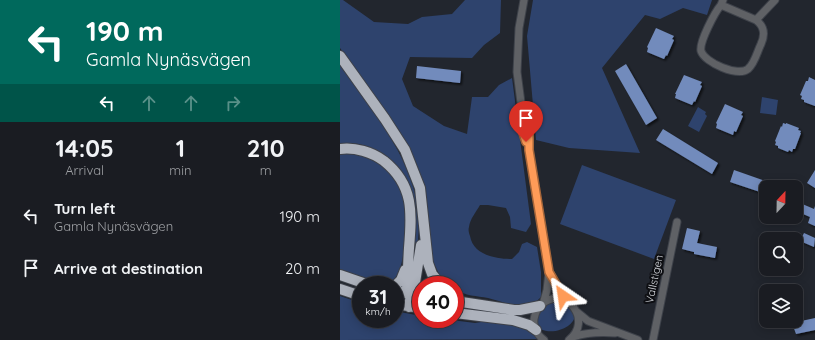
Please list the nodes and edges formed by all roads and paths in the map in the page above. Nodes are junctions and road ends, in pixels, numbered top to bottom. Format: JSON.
{"nodes":[{"id":1,"x":524,"y":0,"type":"edge"},
{"id":2,"x":774,"y":0,"type":"edge"},
{"id":3,"x":722,"y":2,"type":"edge"},
{"id":4,"x":756,"y":20,"type":"junction"},
{"id":5,"x":340,"y":56,"type":"edge"},
{"id":6,"x":340,"y":149,"type":"edge"},
{"id":7,"x":423,"y":219,"type":"junction"},
{"id":8,"x":677,"y":222,"type":"dead end"},
{"id":9,"x":408,"y":260,"type":"junction"},
{"id":10,"x":549,"y":272,"type":"junction"},
{"id":11,"x":340,"y":275,"type":"edge"},
{"id":12,"x":403,"y":276,"type":"edge"},
{"id":13,"x":417,"y":276,"type":"edge"},
{"id":14,"x":433,"y":276,"type":"edge"},
{"id":15,"x":352,"y":279,"type":"edge"},
{"id":16,"x":340,"y":289,"type":"edge"},
{"id":17,"x":412,"y":292,"type":"edge"},
{"id":18,"x":352,"y":293,"type":"edge"},
{"id":19,"x":464,"y":301,"type":"edge"},
{"id":20,"x":412,"y":302,"type":"edge"},
{"id":21,"x":570,"y":303,"type":"junction"},
{"id":22,"x":541,"y":305,"type":"junction"},
{"id":23,"x":404,"y":306,"type":"edge"},
{"id":24,"x":409,"y":307,"type":"junction"},
{"id":25,"x":412,"y":307,"type":"edge"},
{"id":26,"x":577,"y":312,"type":"junction"},
{"id":27,"x":464,"y":314,"type":"edge"},
{"id":28,"x":536,"y":330,"type":"junction"},
{"id":29,"x":621,"y":334,"type":"junction"},
{"id":30,"x":570,"y":339,"type":"edge"},
{"id":31,"x":544,"y":340,"type":"edge"},
{"id":32,"x":638,"y":340,"type":"edge"},
{"id":33,"x":653,"y":340,"type":"edge"}],
"edges":[{"from":1,"to":10,"type":"street"},
{"from":2,"to":4,"type":"street"},
{"from":3,"to":4,"type":"street"},
{"from":3,"to":4,"type":"street"},
{"from":5,"to":7,"type":"highway"},
{"from":6,"to":9,"type":"highway"},
{"from":7,"to":13,"type":"highway"},
{"from":7,"to":14,"type":"highway"},
{"from":8,"to":33,"type":"street","name":"Vallstigen"},
{"from":9,"to":12,"type":"highway"},
{"from":9,"to":17,"type":"highway"},
{"from":10,"to":21,"type":"street"},
{"from":10,"to":22,"type":"street"},
{"from":11,"to":15,"type":"highway"},
{"from":16,"to":18,"type":"highway"},
{"from":19,"to":22,"type":"highway"},
{"from":20,"to":24,"type":"highway"},
{"from":21,"to":22,"type":"street"},
{"from":21,"to":26,"type":"street"},
{"from":22,"to":28,"type":"street"},
{"from":23,"to":24,"type":"highway"},
{"from":24,"to":25,"type":"highway"},
{"from":26,"to":29,"type":"street"},
{"from":26,"to":30,"type":"street"},
{"from":27,"to":28,"type":"highway"},
{"from":28,"to":31,"type":"street"},
{"from":29,"to":30,"type":"street"},
{"from":29,"to":32,"type":"street"}]}
